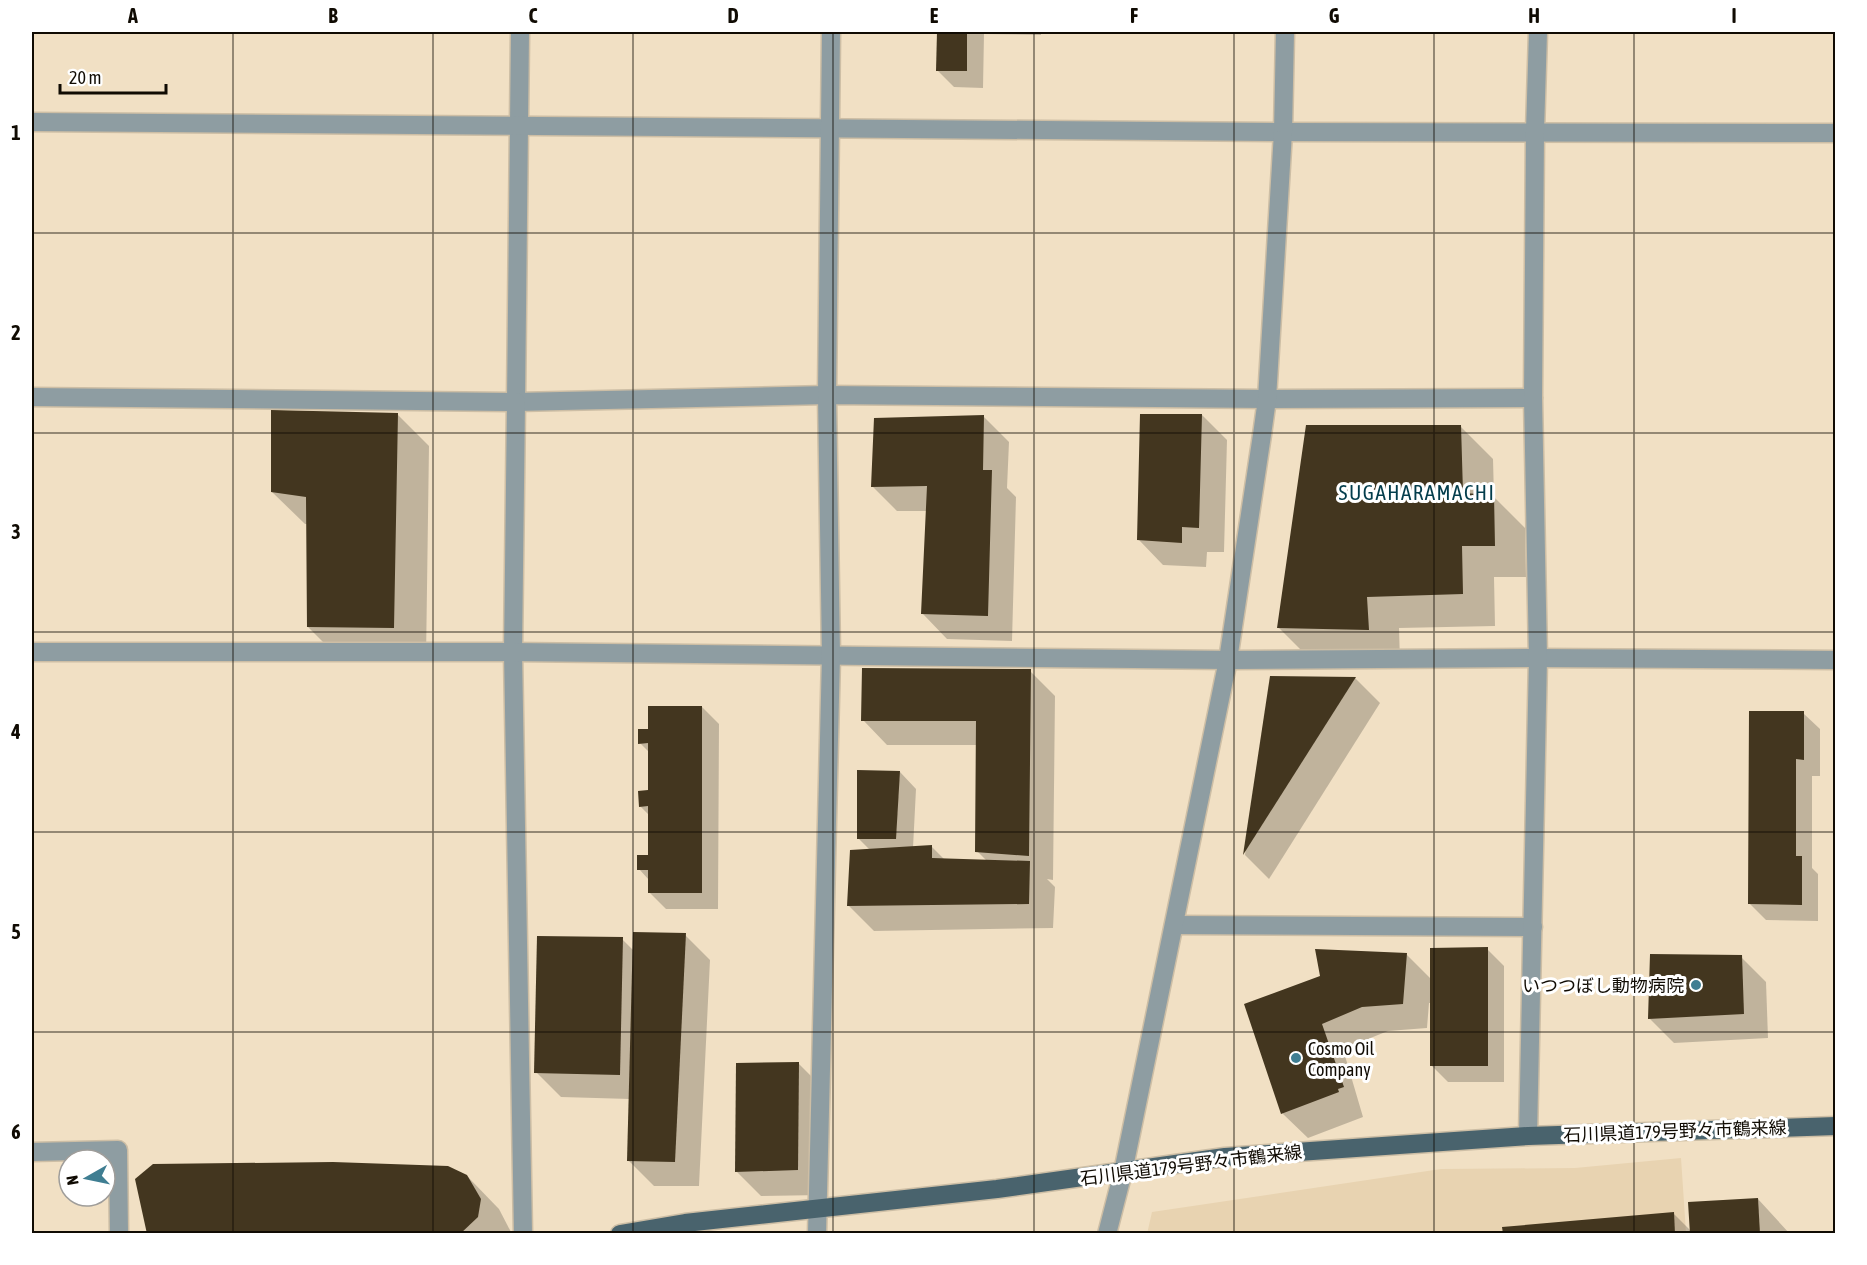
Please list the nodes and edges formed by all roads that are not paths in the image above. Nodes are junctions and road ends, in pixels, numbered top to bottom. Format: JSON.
{"nodes":[{"id":1,"x":520,"y":32,"type":"edge"},
{"id":2,"x":831,"y":32,"type":"edge"},
{"id":3,"x":1285,"y":32,"type":"edge"},
{"id":4,"x":1538,"y":32,"type":"edge"},
{"id":5,"x":32,"y":122,"type":"edge"},
{"id":6,"x":520,"y":127,"type":"junction"},
{"id":7,"x":830,"y":129,"type":"junction"},
{"id":8,"x":1535,"y":131,"type":"junction"},
{"id":9,"x":1283,"y":132,"type":"junction"},
{"id":10,"x":1836,"y":133,"type":"edge"},
{"id":11,"x":827,"y":395,"type":"junction"},
{"id":12,"x":32,"y":397,"type":"edge"},
{"id":13,"x":1533,"y":398,"type":"junction"},
{"id":14,"x":1267,"y":399,"type":"junction"},
{"id":15,"x":516,"y":402,"type":"junction"},
{"id":16,"x":32,"y":652,"type":"edge"},
{"id":17,"x":513,"y":652,"type":"junction"},
{"id":18,"x":831,"y":656,"type":"junction"},
{"id":19,"x":1538,"y":658,"type":"junction"},
{"id":20,"x":1228,"y":660,"type":"junction"},
{"id":21,"x":1836,"y":660,"type":"edge"},
{"id":22,"x":1174,"y":925,"type":"junction"},
{"id":23,"x":1533,"y":927,"type":"junction"},
{"id":24,"x":1836,"y":1126,"type":"edge"},
{"id":25,"x":1528,"y":1136,"type":"junction"},
{"id":26,"x":32,"y":1152,"type":"edge"},
{"id":27,"x":1123,"y":1172,"type":"junction"},
{"id":28,"x":817,"y":1210,"type":"junction"},
{"id":29,"x":119,"y":1233,"type":"edge"},
{"id":30,"x":523,"y":1233,"type":"edge"},
{"id":31,"x":620,"y":1233,"type":"edge"},
{"id":32,"x":817,"y":1233,"type":"edge"},
{"id":33,"x":1107,"y":1233,"type":"edge"}],
"edges":[{"from":1,"to":6,"type":"street"},
{"from":2,"to":7,"type":"street"},
{"from":3,"to":9,"type":"street"},
{"from":4,"to":8,"type":"street"},
{"from":5,"to":6,"type":"street"},
{"from":6,"to":7,"type":"street"},
{"from":6,"to":15,"type":"street"},
{"from":7,"to":9,"type":"street"},
{"from":7,"to":11,"type":"street"},
{"from":8,"to":9,"type":"street"},
{"from":8,"to":10,"type":"street"},
{"from":8,"to":13,"type":"street"},
{"from":9,"to":14,"type":"street"},
{"from":11,"to":14,"type":"street"},
{"from":11,"to":15,"type":"street"},
{"from":11,"to":18,"type":"street"},
{"from":12,"to":15,"type":"street"},
{"from":13,"to":14,"type":"street"},
{"from":13,"to":19,"type":"street"},
{"from":14,"to":20,"type":"street"},
{"from":15,"to":17,"type":"street"},
{"from":16,"to":17,"type":"street"},
{"from":17,"to":18,"type":"street"},
{"from":17,"to":30,"type":"street"},
{"from":18,"to":20,"type":"street"},
{"from":18,"to":28,"type":"street"},
{"from":19,"to":20,"type":"street"},
{"from":19,"to":21,"type":"street"},
{"from":19,"to":23,"type":"street"},
{"from":20,"to":22,"type":"street"},
{"from":22,"to":23,"type":"street"},
{"from":22,"to":27,"type":"street"},
{"from":23,"to":25,"type":"street"},
{"from":24,"to":25,"type":"main road","name":"石川県道179号野々市鶴来線"},
{"from":25,"to":27,"type":"main road","name":"石川県道179号野々市鶴来線"},
{"from":26,"to":29,"type":"street"},
{"from":27,"to":28,"type":"main road","name":"石川県道179号野々市鶴来線"},
{"from":27,"to":33,"type":"street"},
{"from":28,"to":31,"type":"main road","name":"石川県道179号野々市鶴来線"},
{"from":28,"to":32,"type":"street"}]}
